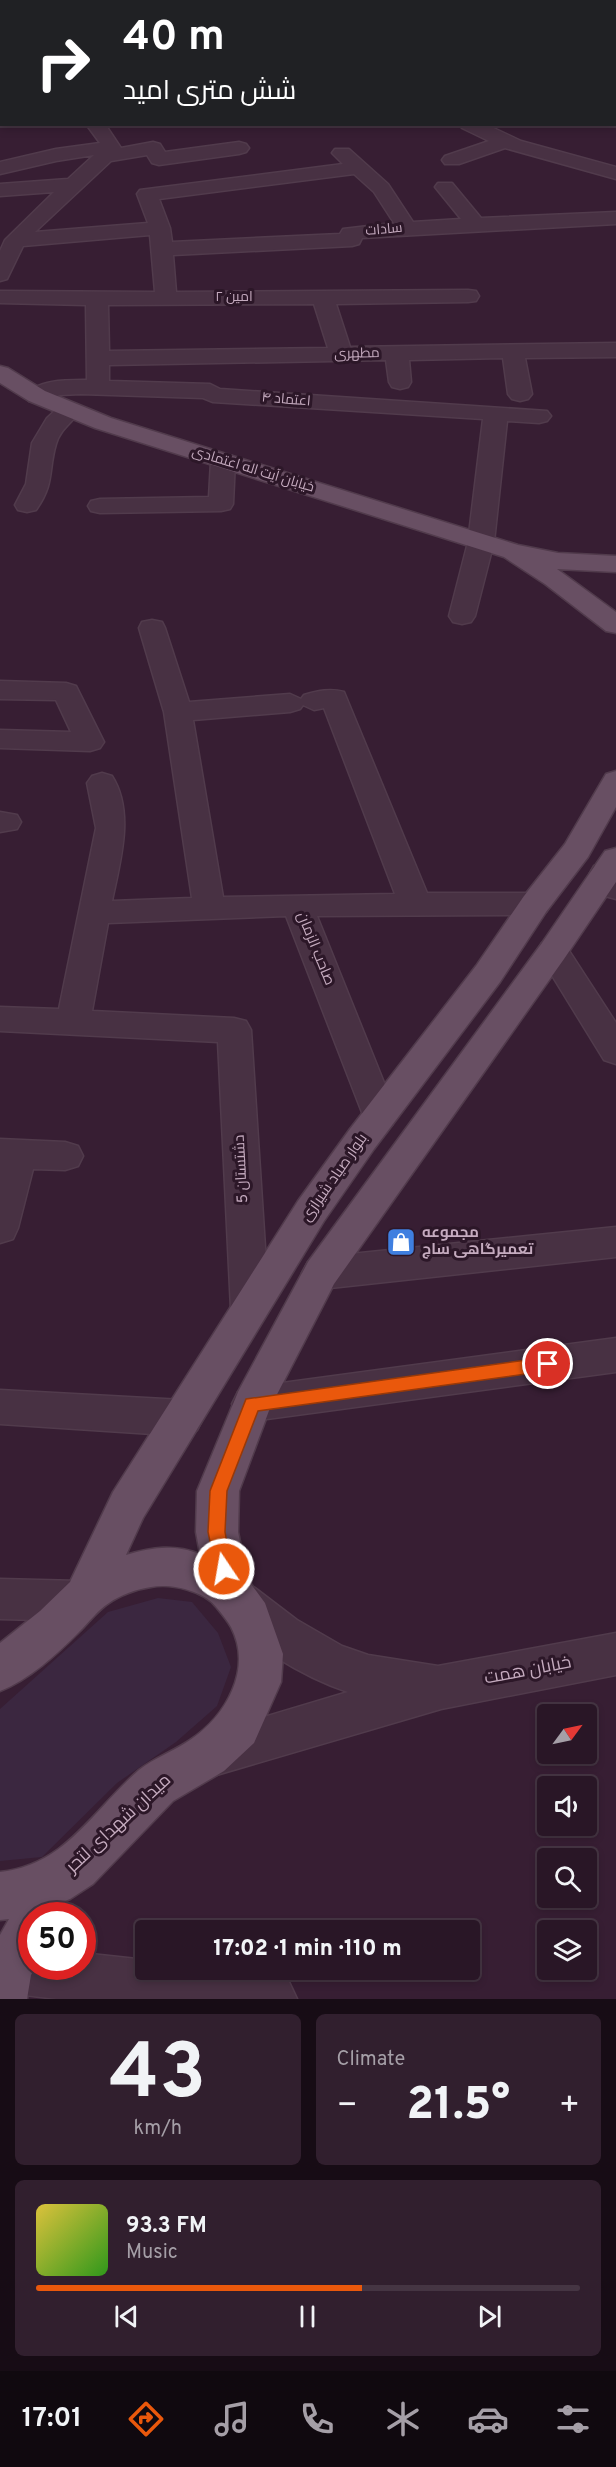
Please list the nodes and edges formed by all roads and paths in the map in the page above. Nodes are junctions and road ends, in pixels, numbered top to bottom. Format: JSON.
{"nodes":[{"id":1,"x":101,"y":126,"type":"edge"},
{"id":2,"x":473,"y":126,"type":"edge"},
{"id":3,"x":504,"y":142,"type":"junction"},
{"id":4,"x":28,"y":146,"type":"dead end"},
{"id":5,"x":239,"y":148,"type":"dead end"},
{"id":6,"x":337,"y":148,"type":"dead end"},
{"id":7,"x":109,"y":152,"type":"junction"},
{"id":8,"x":44,"y":158,"type":"junction"},
{"id":9,"x":452,"y":160,"type":"dead end"},
{"id":10,"x":0,"y":168,"type":"edge"},
{"id":11,"x":358,"y":168,"type":"junction"},
{"id":12,"x":616,"y":173,"type":"edge"},
{"id":13,"x":74,"y":185,"type":"junction"},
{"id":14,"x":445,"y":187,"type":"dead end"},
{"id":15,"x":0,"y":190,"type":"edge"},
{"id":16,"x":176,"y":212,"type":"dead end"},
{"id":17,"x":616,"y":218,"type":"edge"},
{"id":18,"x":158,"y":221,"type":"junction"},
{"id":19,"x":476,"y":225,"type":"junction"},
{"id":20,"x":407,"y":228,"type":"junction"},
{"id":21,"x":15,"y":240,"type":"junction"},
{"id":22,"x":162,"y":249,"type":"junction"},
{"id":23,"x":0,"y":275,"type":"edge"},
{"id":24,"x":468,"y":296,"type":"dead end"},
{"id":25,"x":0,"y":297,"type":"edge"},
{"id":26,"x":323,"y":297,"type":"junction"},
{"id":27,"x":166,"y":298,"type":"junction"},
{"id":28,"x":97,"y":299,"type":"junction"},
{"id":29,"x":616,"y":350,"type":"edge"},
{"id":30,"x":513,"y":351,"type":"junction"},
{"id":31,"x":397,"y":353,"type":"junction"},
{"id":32,"x":341,"y":354,"type":"junction"},
{"id":33,"x":99,"y":358,"type":"junction"},
{"id":34,"x":3,"y":379,"type":"edge"},
{"id":35,"x":400,"y":382,"type":"dead end"},
{"id":36,"x":98,"y":388,"type":"junction"},
{"id":37,"x":520,"y":394,"type":"dead end"},
{"id":38,"x":37,"y":396,"type":"junction"},
{"id":39,"x":69,"y":410,"type":"junction"},
{"id":40,"x":496,"y":413,"type":"junction"},
{"id":41,"x":539,"y":416,"type":"dead end"},
{"id":42,"x":223,"y":461,"type":"junction"},
{"id":43,"x":27,"y":505,"type":"dead end"},
{"id":44,"x":100,"y":506,"type":"dead end"},
{"id":45,"x":481,"y":542,"type":"junction"},
{"id":46,"x":513,"y":552,"type":"junction"},
{"id":47,"x":616,"y":564,"type":"edge"},
{"id":48,"x":462,"y":616,"type":"dead end"},
{"id":49,"x":616,"y":625,"type":"edge"},
{"id":50,"x":152,"y":628,"type":"dead end"},
{"id":51,"x":0,"y":690,"type":"edge"},
{"id":52,"x":178,"y":712,"type":"junction"},
{"id":53,"x":0,"y":739,"type":"edge"},
{"id":54,"x":616,"y":781,"type":"edge"},
{"id":55,"x":102,"y":783,"type":"dead end"},
{"id":56,"x":613,"y":874,"type":"edge"},
{"id":57,"x":415,"y":904,"type":"junction"},
{"id":58,"x":535,"y":904,"type":"junction"},
{"id":59,"x":297,"y":905,"type":"junction"},
{"id":60,"x":209,"y":908,"type":"junction"},
{"id":61,"x":94,"y":913,"type":"junction"},
{"id":62,"x":553,"y":951,"type":"junction"},
{"id":63,"x":0,"y":1019,"type":"edge"},
{"id":64,"x":73,"y":1022,"type":"junction"},
{"id":65,"x":616,"y":1051,"type":"edge"},
{"id":66,"x":380,"y":1115,"type":"junction"},
{"id":67,"x":9,"y":1154,"type":"edge"},
{"id":68,"x":65,"y":1156,"type":"dead end"},
{"id":69,"x":0,"y":1228,"type":"edge"},
{"id":70,"x":616,"y":1242,"type":"edge"},
{"id":71,"x":321,"y":1273,"type":"junction"},
{"id":72,"x":250,"y":1309,"type":"junction"},
{"id":73,"x":616,"y":1355,"type":"edge"},
{"id":74,"x":252,"y":1404,"type":"junction"},
{"id":75,"x":0,"y":1407,"type":"edge"},
{"id":76,"x":183,"y":1418,"type":"junction"},
{"id":77,"x":234,"y":1595,"type":"junction"},
{"id":78,"x":83,"y":1598,"type":"junction"},
{"id":79,"x":0,"y":1599,"type":"edge"},
{"id":80,"x":616,"y":1654,"type":"edge"},
{"id":81,"x":0,"y":1670,"type":"edge"},
{"id":82,"x":441,"y":1687,"type":"junction"},
{"id":83,"x":208,"y":1755,"type":"junction"},
{"id":84,"x":0,"y":1896,"type":"edge"},
{"id":85,"x":44,"y":1899,"type":"edge"},
{"id":86,"x":18,"y":1955,"type":"edge"},
{"id":87,"x":5,"y":1984,"type":"edge"},
{"id":88,"x":272,"y":1999,"type":"edge"}],
"edges":[{"from":1,"to":7,"type":"street"},
{"from":2,"to":3,"type":"street"},
{"from":3,"to":9,"type":"street"},
{"from":3,"to":12,"type":"street"},
{"from":4,"to":8,"type":"street"},
{"from":5,"to":7,"type":"street"},
{"from":6,"to":11,"type":"street"},
{"from":7,"to":8,"type":"street"},
{"from":7,"to":13,"type":"street"},
{"from":8,"to":10,"type":"street"},
{"from":11,"to":18,"type":"street"},
{"from":11,"to":20,"type":"street"},
{"from":13,"to":15,"type":"street"},
{"from":13,"to":21,"type":"street"},
{"from":14,"to":19,"type":"street"},
{"from":16,"to":18,"type":"street"},
{"from":17,"to":19,"type":"street","name":"سادات"},
{"from":18,"to":21,"type":"street"},
{"from":18,"to":22,"type":"street"},
{"from":19,"to":20,"type":"street","name":"سادات"},
{"from":20,"to":22,"type":"street","name":"سادات"},
{"from":21,"to":23,"type":"street"},
{"from":22,"to":27,"type":"street"},
{"from":24,"to":26,"type":"street","name":"امین ۲"},
{"from":25,"to":28,"type":"street","name":"امین ۲"},
{"from":26,"to":27,"type":"street","name":"امین ۲"},
{"from":26,"to":32,"type":"street"},
{"from":27,"to":28,"type":"street","name":"امین ۲"},
{"from":28,"to":33,"type":"street"},
{"from":29,"to":30,"type":"street","name":"مطهری"},
{"from":30,"to":31,"type":"street","name":"مطهری"},
{"from":30,"to":37,"type":"street"},
{"from":31,"to":32,"type":"street","name":"مطهری"},
{"from":31,"to":35,"type":"street"},
{"from":32,"to":33,"type":"street","name":"مطهری"},
{"from":33,"to":36,"type":"street"},
{"from":34,"to":38,"type":"main road","name":"خیابان آیت اله اعتمادی"},
{"from":36,"to":38,"type":"street","name":"اعتماد ۴"},
{"from":36,"to":40,"type":"street","name":"اعتماد ۴"},
{"from":38,"to":39,"type":"main road","name":"خیابان آیت اله اعتمادی"},
{"from":39,"to":42,"type":"main road","name":"خیابان آیت اله اعتمادی"},
{"from":39,"to":43,"type":"street"},
{"from":40,"to":41,"type":"street","name":"اعتماد ۴"},
{"from":40,"to":45,"type":"street"},
{"from":42,"to":44,"type":"street"},
{"from":42,"to":45,"type":"main road","name":"خیابان آیت اله اعتمادی"},
{"from":45,"to":46,"type":"main road","name":"خیابان آیت اله اعتمادی"},
{"from":45,"to":48,"type":"street"},
{"from":46,"to":47,"type":"main road"},
{"from":46,"to":49,"type":"main road"},
{"from":50,"to":52,"type":"street"},
{"from":51,"to":53,"type":"street"},
{"from":52,"to":57,"type":"street"},
{"from":52,"to":60,"type":"street"},
{"from":54,"to":58,"type":"main road","name":"بلوار صیاد شیرازی"},
{"from":55,"to":61,"type":"street"},
{"from":56,"to":62,"type":"main road"},
{"from":57,"to":58,"type":"street"},
{"from":57,"to":59,"type":"street"},
{"from":58,"to":66,"type":"main road","name":"بلوار صیاد شیرازی"},
{"from":59,"to":60,"type":"street","name":"صاحب الزمان"},
{"from":59,"to":66,"type":"street","name":"صاحب الزمان"},
{"from":60,"to":61,"type":"street","name":"صاحب الزمان"},
{"from":61,"to":64,"type":"street"},
{"from":62,"to":65,"type":"street"},
{"from":62,"to":71,"type":"main road"},
{"from":63,"to":64,"type":"street"},
{"from":64,"to":72,"type":"street","name":"دشتستان 5"},
{"from":66,"to":72,"type":"main road","name":"بلوار صیاد شیرازی"},
{"from":67,"to":68,"type":"street"},
{"from":67,"to":69,"type":"street"},
{"from":70,"to":71,"type":"street"},
{"from":71,"to":74,"type":"main road"},
{"from":72,"to":76,"type":"main road","name":"بلوار صیاد شیرازی"},
{"from":73,"to":74,"type":"street"},
{"from":74,"to":77,"type":"main road"},
{"from":75,"to":76,"type":"street"},
{"from":76,"to":78,"type":"main road","name":"بلوار صیاد شیرازی"},
{"from":77,"to":78,"type":"main road"},
{"from":77,"to":82,"type":"street"},
{"from":77,"to":83,"type":"main road","name":"میدان شهدای لتحر"},
{"from":78,"to":79,"type":"street"},
{"from":78,"to":81,"type":"main road"},
{"from":80,"to":82,"type":"street","name":"خیابان همت"},
{"from":82,"to":83,"type":"street"},
{"from":83,"to":85,"type":"main road","name":"میدان شهدای لتحر"},
{"from":84,"to":85,"type":"main road","name":"میدان شهدای لتحر"},
{"from":86,"to":87,"type":"main road"},
{"from":87,"to":88,"type":"street"}]}
